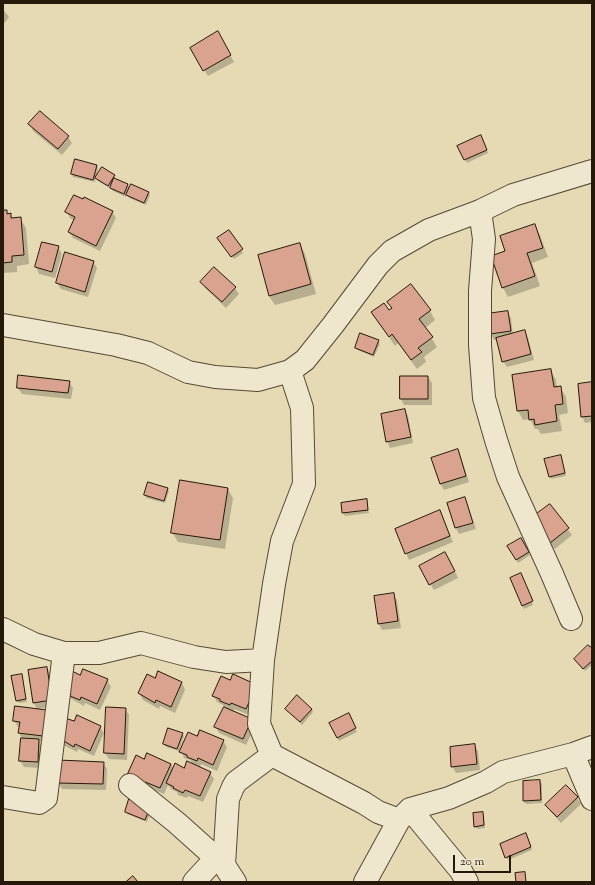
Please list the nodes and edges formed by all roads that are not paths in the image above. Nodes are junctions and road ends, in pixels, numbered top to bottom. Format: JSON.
{"nodes":[{"id":1,"x":592,"y":171,"type":"edge"},
{"id":2,"x":480,"y":211,"type":"junction"},
{"id":3,"x":3,"y":325,"type":"edge"},
{"id":4,"x":290,"y":371,"type":"junction"},
{"id":5,"x":570,"y":619,"type":"dead end"},
{"id":6,"x":3,"y":629,"type":"edge"},
{"id":7,"x":64,"y":653,"type":"junction"},
{"id":8,"x":263,"y":660,"type":"junction"},
{"id":9,"x":583,"y":751,"type":"edge"},
{"id":10,"x":272,"y":755,"type":"junction"},
{"id":11,"x":130,"y":786,"type":"dead end"},
{"id":12,"x":3,"y":797,"type":"edge"},
{"id":13,"x":592,"y":799,"type":"edge"},
{"id":14,"x":405,"y":815,"type":"junction"},
{"id":15,"x":225,"y":869,"type":"edge"},
{"id":16,"x":194,"y":882,"type":"edge"},
{"id":17,"x":365,"y":882,"type":"edge"},
{"id":18,"x":467,"y":882,"type":"edge"}],
"edges":[{"from":1,"to":2,"type":"street"},
{"from":2,"to":4,"type":"street"},
{"from":2,"to":5,"type":"street"},
{"from":3,"to":4,"type":"street"},
{"from":4,"to":8,"type":"street"},
{"from":6,"to":7,"type":"street"},
{"from":7,"to":8,"type":"street"},
{"from":7,"to":12,"type":"street"},
{"from":8,"to":10,"type":"street"},
{"from":9,"to":13,"type":"street"},
{"from":9,"to":14,"type":"street"},
{"from":10,"to":14,"type":"street"},
{"from":10,"to":15,"type":"street"},
{"from":11,"to":15,"type":"street"},
{"from":14,"to":17,"type":"street"},
{"from":14,"to":18,"type":"street"},
{"from":15,"to":16,"type":"street"}]}
